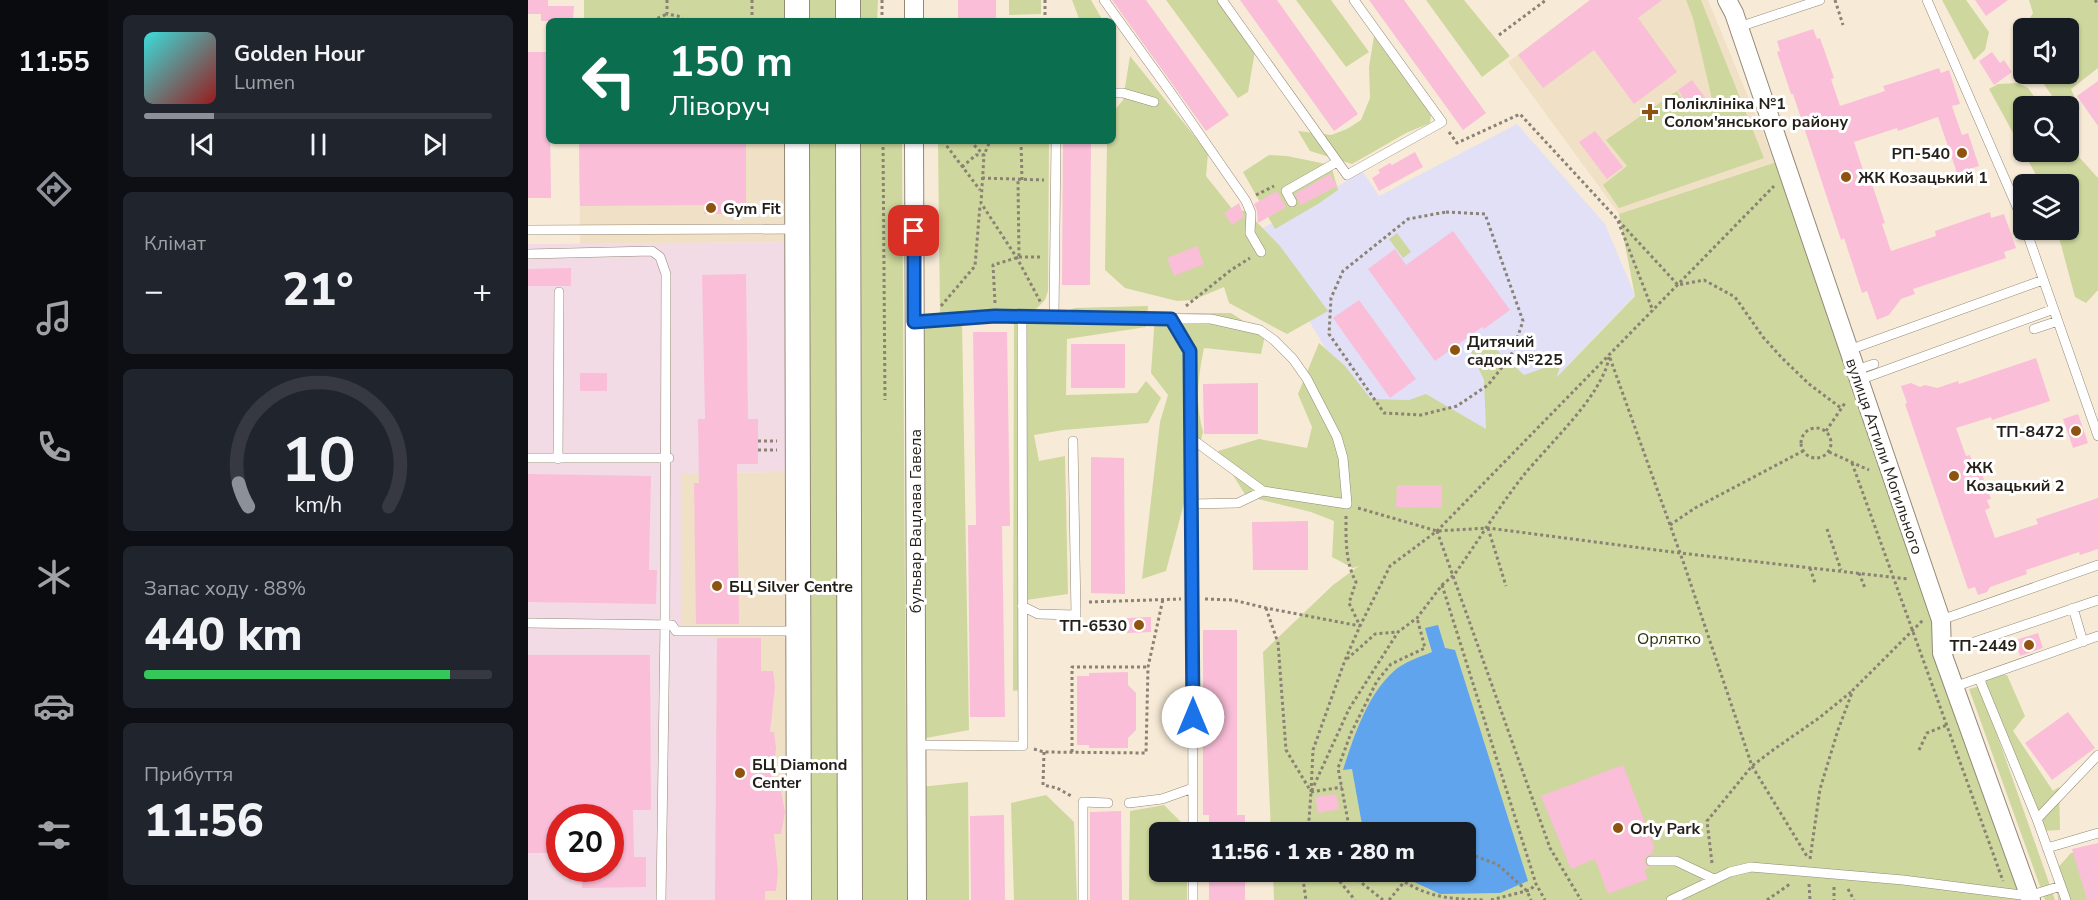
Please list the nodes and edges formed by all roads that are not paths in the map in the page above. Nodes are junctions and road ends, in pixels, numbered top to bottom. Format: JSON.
{"nodes":[{"id":1,"x":797,"y":0,"type":"edge"},
{"id":2,"x":848,"y":0,"type":"edge"},
{"id":3,"x":914,"y":0,"type":"edge"},
{"id":4,"x":1104,"y":0,"type":"edge"},
{"id":5,"x":1222,"y":0,"type":"edge"},
{"id":6,"x":1354,"y":0,"type":"edge"},
{"id":7,"x":1820,"y":0,"type":"edge"},
{"id":8,"x":1926,"y":0,"type":"edge"},
{"id":9,"x":1734,"y":10,"type":"edge"},
{"id":10,"x":797,"y":18,"type":"edge"},
{"id":11,"x":848,"y":18,"type":"edge"},
{"id":12,"x":914,"y":18,"type":"edge"},
{"id":13,"x":1116,"y":93,"type":"edge"},
{"id":14,"x":1154,"y":102,"type":"dead end"},
{"id":15,"x":797,"y":144,"type":"edge"},
{"id":16,"x":848,"y":144,"type":"edge"},
{"id":17,"x":914,"y":144,"type":"edge"},
{"id":18,"x":1056,"y":144,"type":"edge"},
{"id":19,"x":1337,"y":162,"type":"junction"},
{"id":20,"x":2013,"y":198,"type":"edge"},
{"id":21,"x":1292,"y":202,"type":"dead end"},
{"id":22,"x":797,"y":229,"type":"junction"},
{"id":23,"x":528,"y":230,"type":"edge"},
{"id":24,"x":2029,"y":240,"type":"edge"},
{"id":25,"x":1261,"y":252,"type":"road end"},
{"id":26,"x":528,"y":254,"type":"edge"},
{"id":27,"x":2043,"y":280,"type":"junction"},
{"id":28,"x":559,"y":292,"type":"dead end"},
{"id":29,"x":2054,"y":309,"type":"junction"},
{"id":30,"x":1022,"y":317,"type":"junction"},
{"id":31,"x":1051,"y":318,"type":"junction"},
{"id":32,"x":1171,"y":319,"type":"junction"},
{"id":33,"x":2058,"y":321,"type":"junction"},
{"id":34,"x":914,"y":322,"type":"junction"},
{"id":35,"x":2034,"y":329,"type":"dead end"},
{"id":36,"x":1849,"y":350,"type":"junction"},
{"id":37,"x":1874,"y":364,"type":"dead end"},
{"id":38,"x":1857,"y":375,"type":"junction"},
{"id":39,"x":2098,"y":436,"type":"edge"},
{"id":40,"x":1192,"y":439,"type":"junction"},
{"id":41,"x":1073,"y":441,"type":"dead end"},
{"id":42,"x":528,"y":458,"type":"edge"},
{"id":43,"x":667,"y":458,"type":"junction"},
{"id":44,"x":558,"y":459,"type":"junction"},
{"id":45,"x":1263,"y":491,"type":"junction"},
{"id":46,"x":1192,"y":504,"type":"junction"},
{"id":47,"x":2098,"y":565,"type":"edge"},
{"id":48,"x":2098,"y":600,"type":"edge"},
{"id":49,"x":1022,"y":606,"type":"junction"},
{"id":50,"x":2073,"y":608,"type":"junction"},
{"id":51,"x":1941,"y":620,"type":"junction"},
{"id":52,"x":528,"y":623,"type":"edge"},
{"id":53,"x":665,"y":625,"type":"junction"},
{"id":54,"x":798,"y":631,"type":"junction"},
{"id":55,"x":2098,"y":636,"type":"edge"},
{"id":56,"x":2083,"y":642,"type":"junction"},
{"id":57,"x":1942,"y":653,"type":"junction"},
{"id":58,"x":1979,"y":678,"type":"junction"},
{"id":59,"x":1954,"y":687,"type":"junction"},
{"id":60,"x":917,"y":745,"type":"junction"},
{"id":61,"x":2098,"y":755,"type":"edge"},
{"id":62,"x":1193,"y":788,"type":"junction"},
{"id":63,"x":1108,"y":803,"type":"dead end"},
{"id":64,"x":1129,"y":803,"type":"dead end"},
{"id":65,"x":2037,"y":819,"type":"junction"},
{"id":66,"x":1193,"y":822,"type":"edge"},
{"id":67,"x":2098,"y":833,"type":"edge"},
{"id":68,"x":2047,"y":848,"type":"junction"},
{"id":69,"x":1651,"y":861,"type":"dead end"},
{"id":70,"x":1714,"y":879,"type":"junction"},
{"id":71,"x":1193,"y":882,"type":"edge"},
{"id":72,"x":2061,"y":886,"type":"junction"},
{"id":73,"x":2030,"y":898,"type":"edge"},
{"id":74,"x":661,"y":900,"type":"edge"},
{"id":75,"x":799,"y":900,"type":"edge"},
{"id":76,"x":850,"y":900,"type":"edge"},
{"id":77,"x":917,"y":900,"type":"edge"},
{"id":78,"x":1083,"y":900,"type":"edge"},
{"id":79,"x":1193,"y":900,"type":"edge"},
{"id":80,"x":1671,"y":900,"type":"edge"},
{"id":81,"x":2066,"y":900,"type":"edge"}],
"edges":[{"from":1,"to":10,"type":"street"},
{"from":2,"to":11,"type":"street"},
{"from":3,"to":12,"type":"street"},
{"from":4,"to":25,"type":"lane"},
{"from":5,"to":19,"type":"lane"},
{"from":6,"to":19,"type":"lane"},
{"from":7,"to":9,"type":"lane"},
{"from":8,"to":20,"type":"lane"},
{"from":9,"to":36,"type":"street","name":"вулиця Аттили Могильного"},
{"from":13,"to":14,"type":"lane"},
{"from":15,"to":22,"type":"street"},
{"from":16,"to":76,"type":"street"},
{"from":17,"to":34,"type":"street","name":"бульвар Вацлава Гавела"},
{"from":18,"to":31,"type":"lane"},
{"from":19,"to":21,"type":"lane"},
{"from":22,"to":23,"type":"lane"},
{"from":22,"to":54,"type":"street"},
{"from":24,"to":27,"type":"lane"},
{"from":26,"to":43,"type":"lane"},
{"from":27,"to":29,"type":"lane"},
{"from":27,"to":36,"type":"lane"},
{"from":28,"to":44,"type":"lane"},
{"from":29,"to":33,"type":"lane"},
{"from":29,"to":38,"type":"lane"},
{"from":30,"to":31,"type":"lane"},
{"from":30,"to":34,"type":"lane"},
{"from":30,"to":49,"type":"lane"},
{"from":31,"to":32,"type":"lane"},
{"from":32,"to":40,"type":"lane"},
{"from":32,"to":45,"type":"lane"},
{"from":33,"to":35,"type":"lane"},
{"from":33,"to":39,"type":"lane"},
{"from":34,"to":60,"type":"street","name":"бульвар Вацлава Гавела"},
{"from":36,"to":38,"type":"street","name":"вулиця Аттили Могильного"},
{"from":37,"to":38,"type":"lane"},
{"from":38,"to":51,"type":"street","name":"вулиця Аттили Могильного"},
{"from":40,"to":45,"type":"lane"},
{"from":40,"to":46,"type":"lane"},
{"from":41,"to":49,"type":"lane"},
{"from":42,"to":44,"type":"lane"},
{"from":43,"to":44,"type":"lane"},
{"from":43,"to":53,"type":"lane"},
{"from":45,"to":46,"type":"lane"},
{"from":46,"to":62,"type":"lane"},
{"from":47,"to":51,"type":"lane"},
{"from":48,"to":50,"type":"lane"},
{"from":49,"to":60,"type":"lane"},
{"from":50,"to":56,"type":"lane"},
{"from":50,"to":57,"type":"lane"},
{"from":51,"to":57,"type":"street","name":"вулиця Аттили Могильного"},
{"from":52,"to":53,"type":"lane"},
{"from":53,"to":54,"type":"lane"},
{"from":53,"to":74,"type":"lane"},
{"from":54,"to":75,"type":"street"},
{"from":55,"to":56,"type":"lane"},
{"from":56,"to":58,"type":"lane"},
{"from":57,"to":59,"type":"street","name":"вулиця Аттили Могильного"},
{"from":58,"to":59,"type":"lane"},
{"from":58,"to":65,"type":"lane"},
{"from":59,"to":73,"type":"street","name":"вулиця Аттили Могильного"},
{"from":60,"to":77,"type":"street","name":"бульвар Вацлава Гавела"},
{"from":61,"to":65,"type":"lane"},
{"from":62,"to":64,"type":"lane"},
{"from":62,"to":66,"type":"lane"},
{"from":63,"to":78,"type":"lane"},
{"from":65,"to":68,"type":"lane"},
{"from":67,"to":68,"type":"lane"},
{"from":68,"to":72,"type":"lane"},
{"from":69,"to":70,"type":"lane"},
{"from":70,"to":73,"type":"lane"},
{"from":70,"to":80,"type":"lane"},
{"from":71,"to":79,"type":"lane"},
{"from":72,"to":73,"type":"lane"},
{"from":72,"to":81,"type":"lane"}]}
